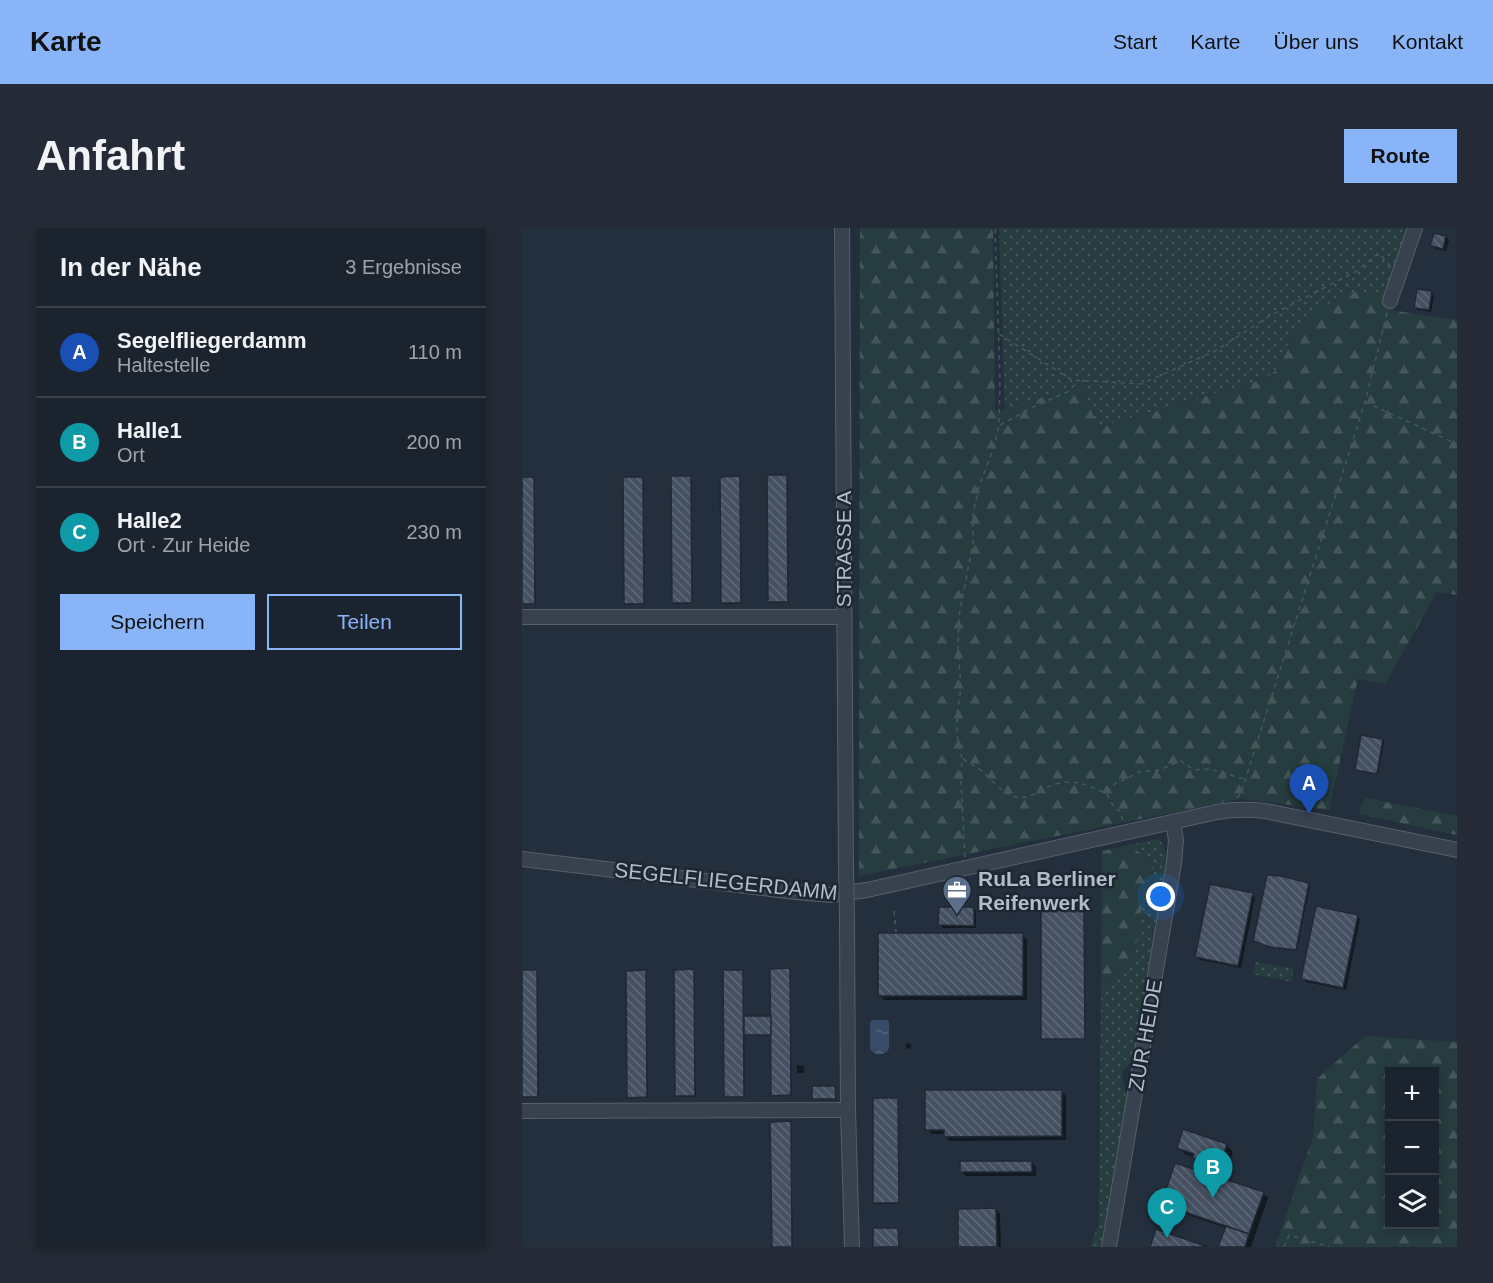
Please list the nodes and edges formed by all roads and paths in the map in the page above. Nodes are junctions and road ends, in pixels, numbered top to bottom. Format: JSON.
{"nodes":[{"id":1,"x":842,"y":228,"type":"edge"},
{"id":2,"x":995,"y":228,"type":"edge"},
{"id":3,"x":1415,"y":228,"type":"edge"},
{"id":4,"x":1399,"y":276,"type":"junction"},
{"id":5,"x":1390,"y":301,"type":"joint"},
{"id":6,"x":999,"y":334,"type":"junction"},
{"id":7,"x":1080,"y":380,"type":"junction"},
{"id":8,"x":1365,"y":402,"type":"junction"},
{"id":9,"x":999,"y":426,"type":"junction"},
{"id":10,"x":1457,"y":444,"type":"edge"},
{"id":11,"x":522,"y":617,"type":"edge"},
{"id":12,"x":844,"y":617,"type":"junction"},
{"id":13,"x":962,"y":758,"type":"junction"},
{"id":14,"x":1245,"y":779,"type":"junction"},
{"id":15,"x":1107,"y":793,"type":"junction"},
{"id":16,"x":1217,"y":812,"type":"junction"},
{"id":17,"x":1173,"y":822,"type":"junction"},
{"id":18,"x":1133,"y":831,"type":"junction"},
{"id":19,"x":1457,"y":850,"type":"edge"},
{"id":20,"x":522,"y":859,"type":"edge"},
{"id":21,"x":965,"y":868,"type":"junction"},
{"id":22,"x":967,"y":896,"type":"dead end"},
{"id":23,"x":968,"y":904,"type":"dead end"},
{"id":24,"x":894,"y":912,"type":"dead end"},
{"id":25,"x":896,"y":932,"type":"dead end"},
{"id":26,"x":848,"y":1110,"type":"junction"},
{"id":27,"x":522,"y":1111,"type":"edge"},
{"id":28,"x":852,"y":1247,"type":"edge"},
{"id":29,"x":1109,"y":1247,"type":"edge"},
{"id":30,"x":1284,"y":1247,"type":"edge"},
{"id":31,"x":1330,"y":1247,"type":"edge"}],
"edges":[{"from":1,"to":12,"type":"street","name":"STRASSE A"},
{"from":2,"to":6,"type":"path"},
{"from":3,"to":4,"type":"street"},
{"from":4,"to":5,"type":"street"},
{"from":4,"to":7,"type":"path"},
{"from":5,"to":8,"type":"path"},
{"from":6,"to":7,"type":"path"},
{"from":6,"to":9,"type":"path"},
{"from":7,"to":9,"type":"path"},
{"from":8,"to":10,"type":"path"},
{"from":8,"to":14,"type":"path"},
{"from":9,"to":13,"type":"path"},
{"from":11,"to":12,"type":"street"},
{"from":12,"to":26,"type":"street","name":"STRASSE A","bridge":true},
{"from":13,"to":15,"type":"path"},
{"from":13,"to":21,"type":"path"},
{"from":14,"to":15,"type":"path"},
{"from":14,"to":16,"type":"path"},
{"from":15,"to":18,"type":"path"},
{"from":16,"to":17,"type":"street","name":"SEGELFLIEGERDAMM"},
{"from":16,"to":19,"type":"street","name":"SEGELFLIEGERDAMM"},
{"from":17,"to":18,"type":"street","name":"SEGELFLIEGERDAMM"},
{"from":17,"to":29,"type":"street","name":"ZUR HEIDE"},
{"from":18,"to":21,"type":"street","name":"SEGELFLIEGERDAMM"},
{"from":20,"to":21,"type":"street","name":"SEGELFLIEGERDAMM"},
{"from":22,"to":23,"type":"path"},
{"from":24,"to":25,"type":"path"},
{"from":26,"to":27,"type":"street"},
{"from":26,"to":28,"type":"street","name":"STRASSE A"},
{"from":30,"to":31,"type":"path"}]}
